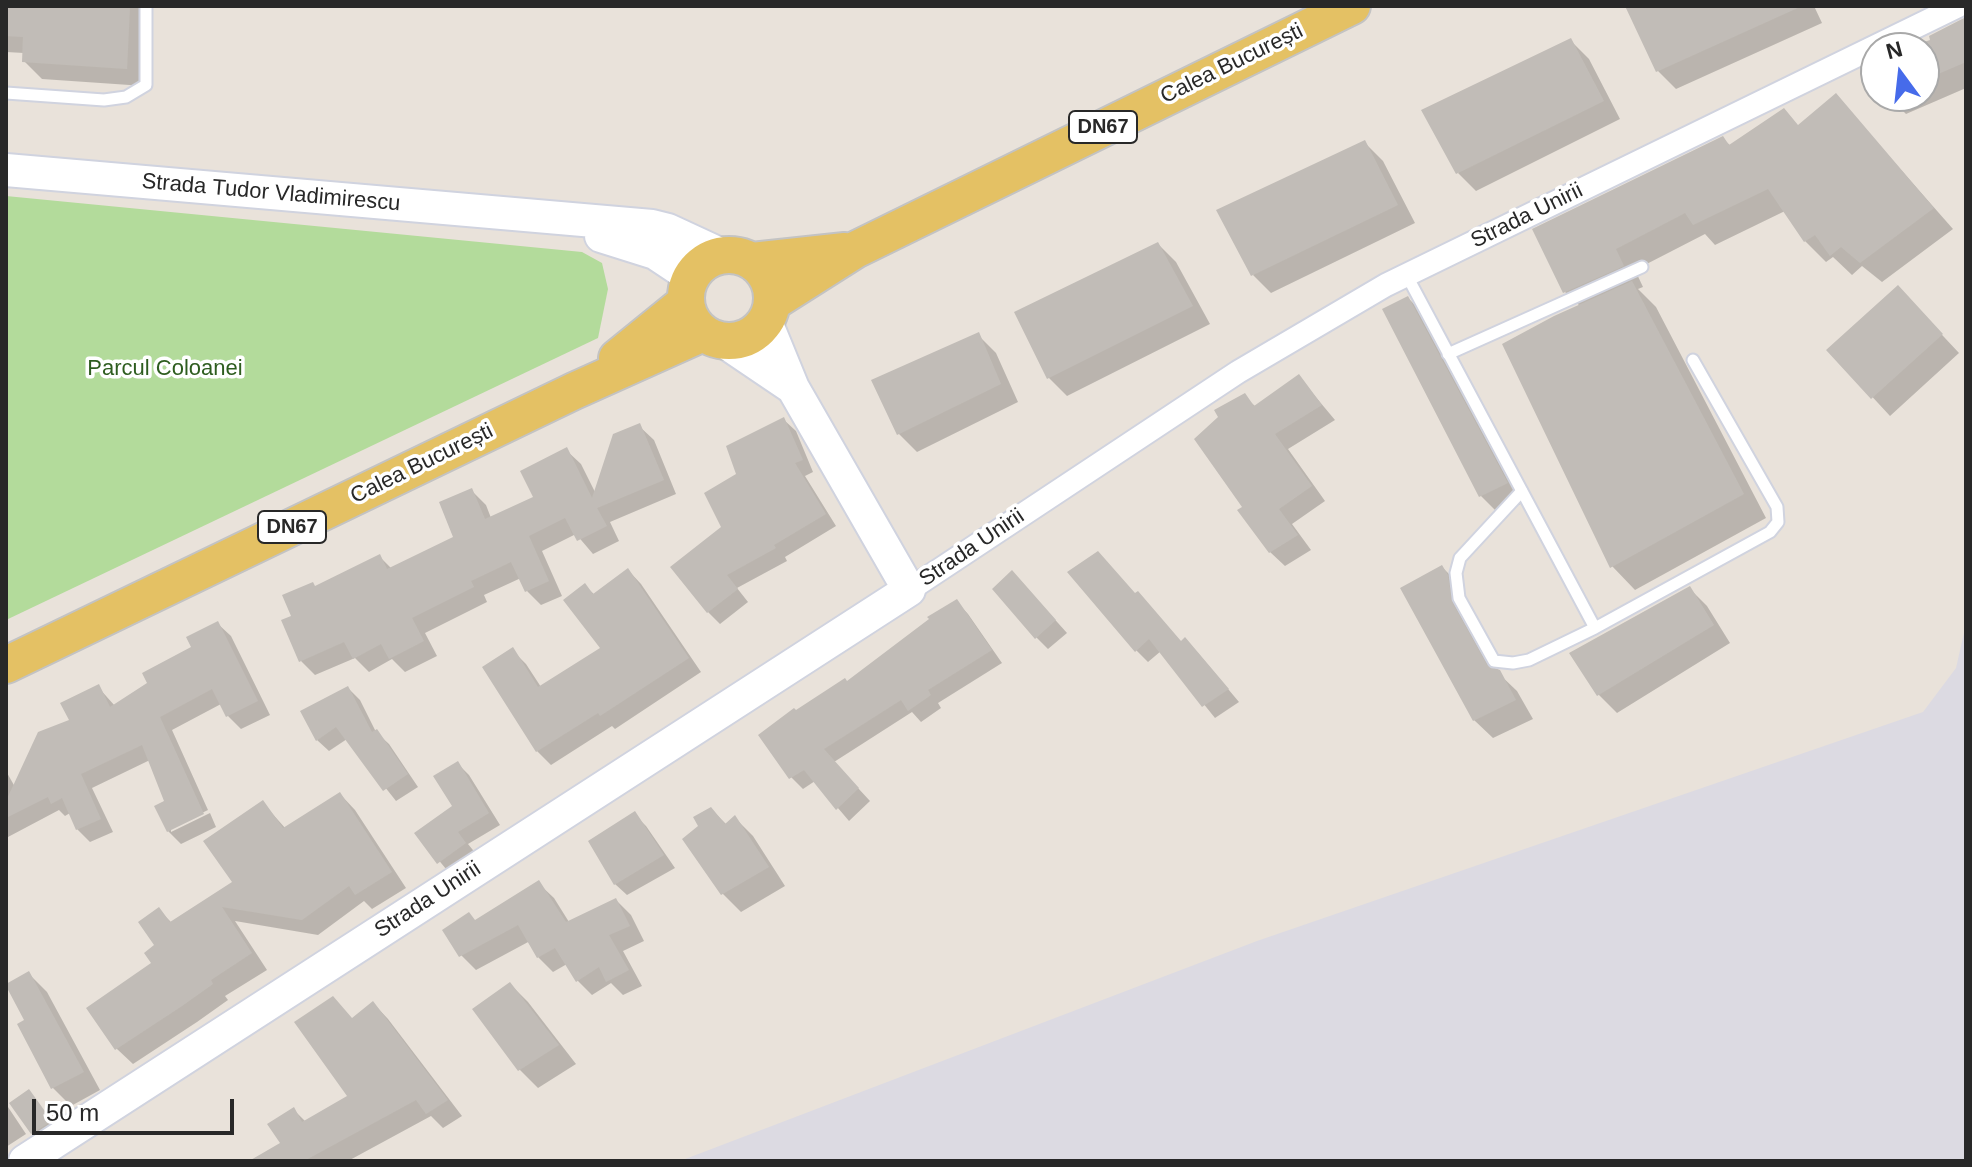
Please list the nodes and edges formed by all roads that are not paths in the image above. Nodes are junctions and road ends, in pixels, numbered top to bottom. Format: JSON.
{"nodes":[{"id":1,"x":146,"y":6,"type":"edge"},
{"id":2,"x":1352,"y":6,"type":"edge"},
{"id":3,"x":1958,"y":6,"type":"edge"},
{"id":4,"x":6,"y":93,"type":"edge"},
{"id":5,"x":6,"y":170,"type":"edge"},
{"id":6,"x":536,"y":217,"type":"junction"},
{"id":7,"x":855,"y":250,"type":"junction"},
{"id":8,"x":737,"y":258,"type":"junction"},
{"id":9,"x":1642,"y":267,"type":"dead end"},
{"id":10,"x":1406,"y":274,"type":"junction"},
{"id":11,"x":688,"y":289,"type":"junction"},
{"id":12,"x":770,"y":312,"type":"junction"},
{"id":13,"x":714,"y":337,"type":"junction"},
{"id":14,"x":1448,"y":354,"type":"junction"},
{"id":15,"x":1693,"y":360,"type":"dead end"},
{"id":16,"x":793,"y":388,"type":"junction"},
{"id":17,"x":578,"y":389,"type":"junction"},
{"id":18,"x":1522,"y":491,"type":"junction"},
{"id":19,"x":909,"y":590,"type":"junction"},
{"id":20,"x":1595,"y":628,"type":"junction"},
{"id":21,"x":6,"y":665,"type":"edge"},
{"id":22,"x":25,"y":1161,"type":"edge"}],
"edges":[{"from":1,"to":4,"type":"lane"},
{"from":2,"to":7,"type":"main road","name":"Calea București","number":"DN67"},
{"from":3,"to":10,"type":"street","name":"Strada Unirii"},
{"from":5,"to":6,"type":"main road","name":"Strada Tudor Vladimirescu"},
{"from":6,"to":8,"type":"main road","name":"Strada Tudor Vladimirescu"},
{"from":6,"to":11,"type":"main road","name":"Strada Tudor Vladimirescu"},
{"from":7,"to":8,"type":"main road","name":"Calea București","number":"DN67"},
{"from":7,"to":12,"type":"main road","name":"Calea București","number":"DN67"},
{"from":8,"to":11,"type":"main road","name":"Calea București","number":"DN67"},
{"from":8,"to":12,"type":"main road"},
{"from":9,"to":14,"type":"lane"},
{"from":10,"to":14,"type":"lane"},
{"from":10,"to":19,"type":"street","name":"Strada Unirii"},
{"from":11,"to":13,"type":"main road"},
{"from":11,"to":17,"type":"main road","name":"Calea București","number":"DN67"},
{"from":12,"to":13,"type":"main road","name":"Calea București","number":"DN67"},
{"from":12,"to":16,"type":"main road"},
{"from":13,"to":16,"type":"main road"},
{"from":13,"to":17,"type":"main road","name":"Calea București","number":"DN67"},
{"from":14,"to":18,"type":"lane"},
{"from":15,"to":20,"type":"lane"},
{"from":16,"to":19,"type":"main road"},
{"from":17,"to":21,"type":"main road","name":"Calea București","number":"DN67"},
{"from":18,"to":20,"type":"lane"},
{"from":18,"to":20,"type":"lane"},
{"from":19,"to":22,"type":"main road","name":"Strada Unirii"}]}
